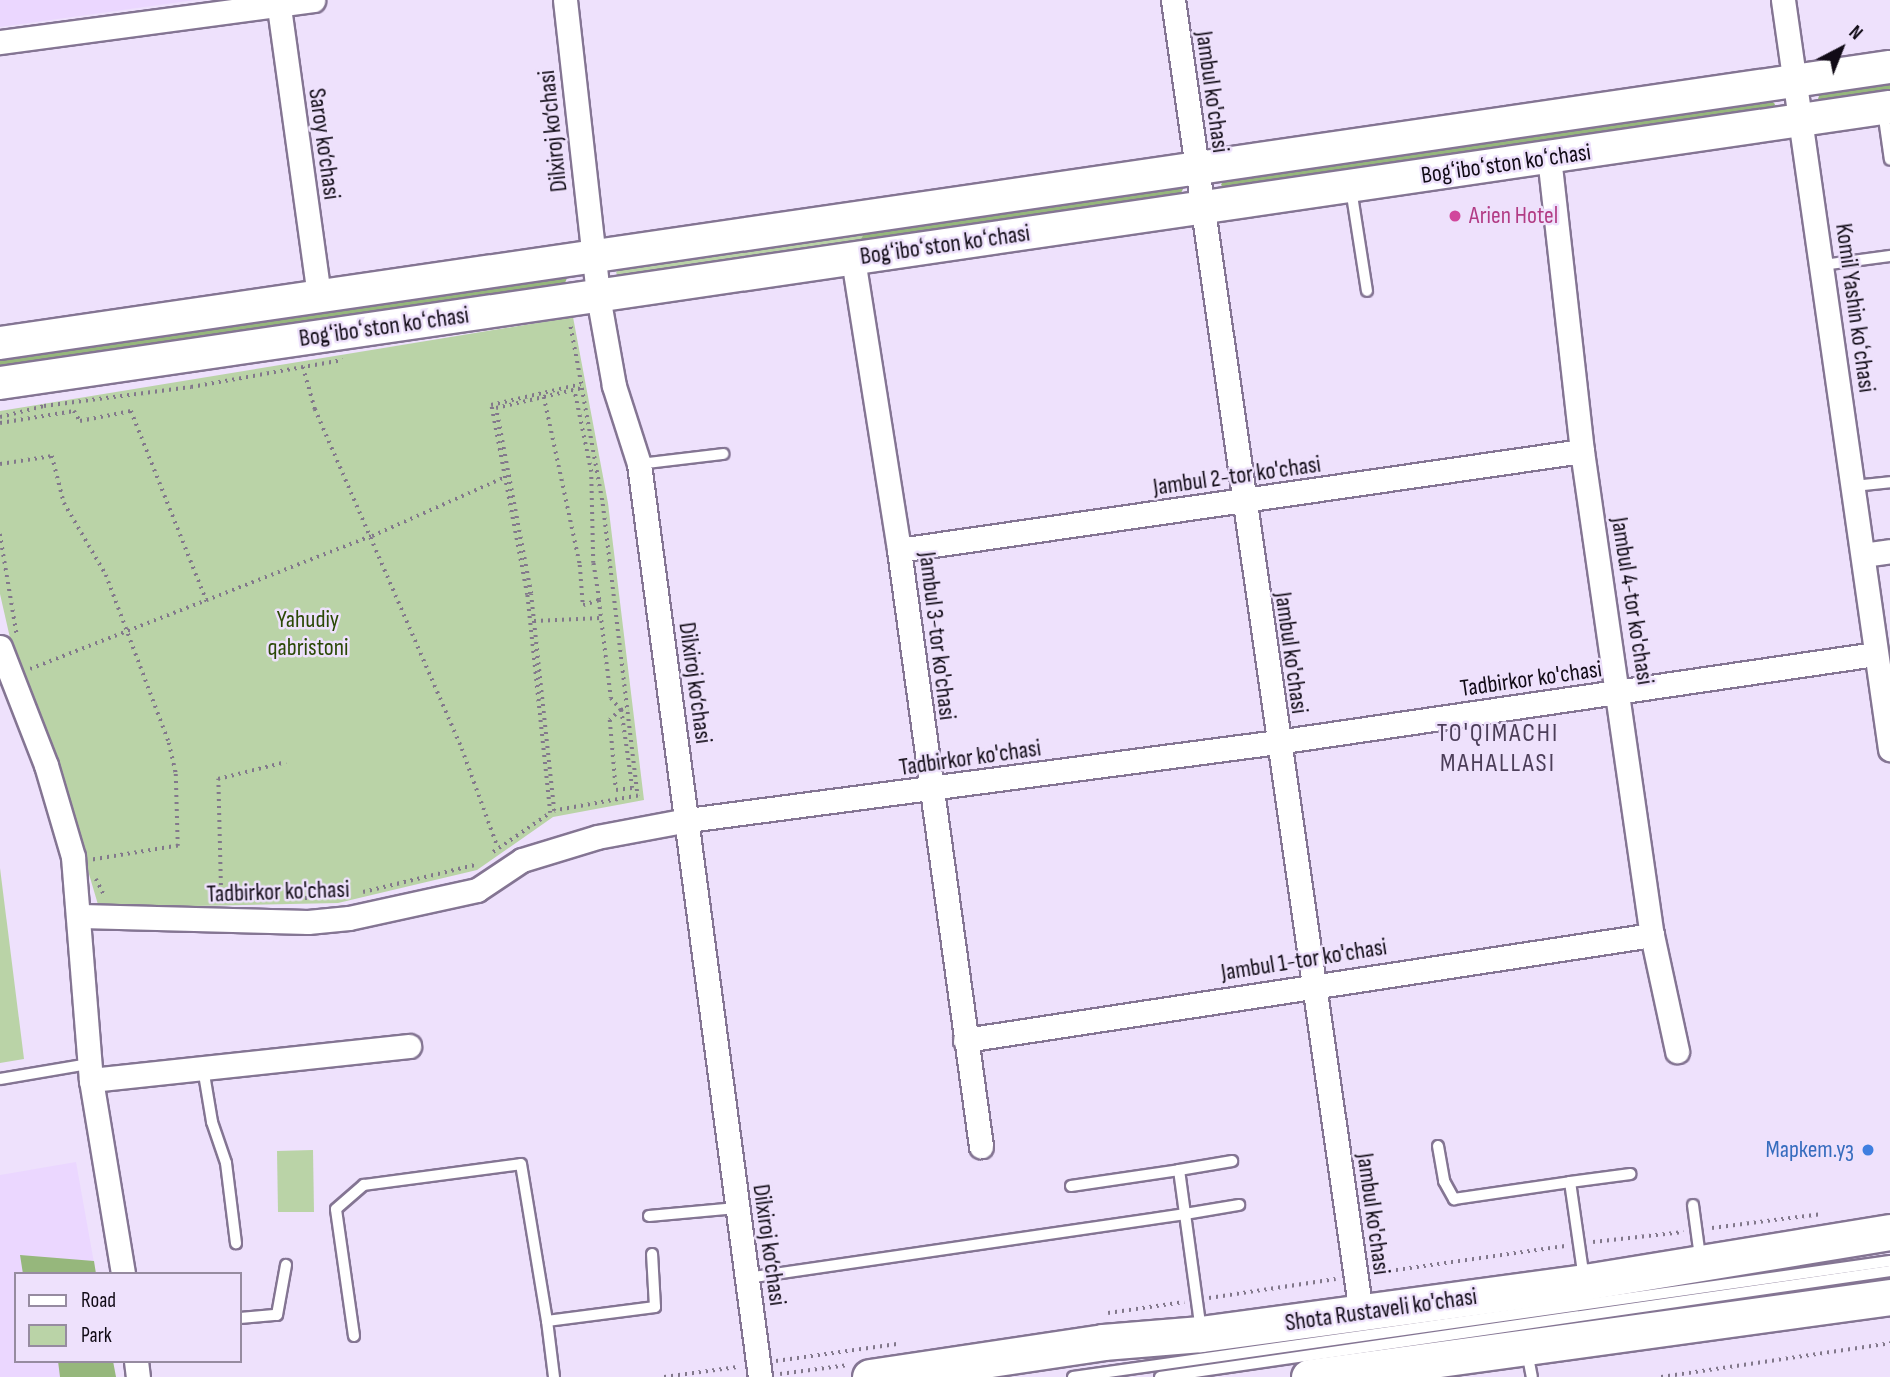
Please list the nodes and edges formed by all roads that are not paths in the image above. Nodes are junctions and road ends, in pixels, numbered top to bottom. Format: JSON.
{"nodes":[{"id":1,"x":313,"y":0,"type":"edge"},
{"id":2,"x":565,"y":0,"type":"edge"},
{"id":3,"x":1173,"y":0,"type":"edge"},
{"id":4,"x":1783,"y":0,"type":"edge"},
{"id":5,"x":278,"y":2,"type":"edge"},
{"id":6,"x":0,"y":42,"type":"edge"},
{"id":7,"x":1890,"y":67,"type":"edge"},
{"id":8,"x":1794,"y":81,"type":"junction"},
{"id":9,"x":1886,"y":108,"type":"edge"},
{"id":10,"x":1800,"y":121,"type":"junction"},
{"id":11,"x":1549,"y":157,"type":"junction"},
{"id":12,"x":1890,"y":160,"type":"edge"},
{"id":13,"x":1196,"y":168,"type":"junction"},
{"id":14,"x":1350,"y":186,"type":"junction"},
{"id":15,"x":1202,"y":208,"type":"junction"},
{"id":16,"x":593,"y":256,"type":"junction"},
{"id":17,"x":1890,"y":256,"type":"edge"},
{"id":18,"x":853,"y":259,"type":"junction"},
{"id":19,"x":1823,"y":265,"type":"junction"},
{"id":20,"x":1367,"y":291,"type":"dead end"},
{"id":21,"x":319,"y":296,"type":"junction"},
{"id":22,"x":598,"y":296,"type":"junction"},
{"id":23,"x":0,"y":343,"type":"edge"},
{"id":24,"x":0,"y":383,"type":"edge"},
{"id":25,"x":1582,"y":451,"type":"junction"},
{"id":26,"x":723,"y":454,"type":"dead end"},
{"id":27,"x":639,"y":464,"type":"junction"},
{"id":28,"x":1890,"y":482,"type":"edge"},
{"id":29,"x":1854,"y":486,"type":"junction"},
{"id":30,"x":1244,"y":501,"type":"junction"},
{"id":31,"x":899,"y":550,"type":"junction"},
{"id":32,"x":1890,"y":551,"type":"edge"},
{"id":33,"x":1863,"y":555,"type":"junction"},
{"id":34,"x":9,"y":646,"type":"edge"},
{"id":35,"x":1875,"y":654,"type":"junction"},
{"id":36,"x":1620,"y":693,"type":"junction"},
{"id":37,"x":1277,"y":742,"type":"junction"},
{"id":38,"x":1890,"y":749,"type":"edge"},
{"id":39,"x":930,"y":790,"type":"junction"},
{"id":40,"x":688,"y":820,"type":"junction"},
{"id":41,"x":81,"y":916,"type":"junction"},
{"id":42,"x":1652,"y":935,"type":"junction"},
{"id":43,"x":1314,"y":985,"type":"junction"},
{"id":44,"x":965,"y":1040,"type":"junction"},
{"id":45,"x":409,"y":1046,"type":"dead end"},
{"id":46,"x":1677,"y":1051,"type":"dead end"},
{"id":47,"x":203,"y":1068,"type":"junction"},
{"id":48,"x":90,"y":1072,"type":"junction"},
{"id":49,"x":0,"y":1079,"type":"edge"},
{"id":50,"x":981,"y":1146,"type":"dead end"},
{"id":51,"x":1438,"y":1146,"type":"dead end"},
{"id":52,"x":1232,"y":1161,"type":"dead end"},
{"id":53,"x":1180,"y":1170,"type":"junction"},
{"id":54,"x":1630,"y":1174,"type":"dead end"},
{"id":55,"x":1570,"y":1182,"type":"junction"},
{"id":56,"x":1071,"y":1186,"type":"dead end"},
{"id":57,"x":1239,"y":1205,"type":"dead end"},
{"id":58,"x":1693,"y":1205,"type":"dead end"},
{"id":59,"x":737,"y":1208,"type":"junction"},
{"id":60,"x":1185,"y":1214,"type":"junction"},
{"id":61,"x":649,"y":1216,"type":"dead end"},
{"id":62,"x":1890,"y":1232,"type":"edge"},
{"id":63,"x":236,"y":1243,"type":"dead end"},
{"id":64,"x":1699,"y":1246,"type":"junction"},
{"id":65,"x":652,"y":1254,"type":"dead end"},
{"id":66,"x":1890,"y":1261,"type":"edge"},
{"id":67,"x":286,"y":1265,"type":"dead end"},
{"id":68,"x":1890,"y":1271,"type":"edge"},
{"id":69,"x":123,"y":1272,"type":"edge"},
{"id":70,"x":747,"y":1278,"type":"junction"},
{"id":71,"x":1585,"y":1282,"type":"junction"},
{"id":72,"x":1890,"y":1297,"type":"edge"},
{"id":73,"x":1361,"y":1313,"type":"junction"},
{"id":74,"x":242,"y":1318,"type":"edge"},
{"id":75,"x":547,"y":1321,"type":"junction"},
{"id":76,"x":1201,"y":1334,"type":"junction"},
{"id":77,"x":354,"y":1336,"type":"dead end"},
{"id":78,"x":1529,"y":1361,"type":"edge"},
{"id":79,"x":759,"y":1370,"type":"edge"},
{"id":80,"x":554,"y":1377,"type":"edge"},
{"id":81,"x":870,"y":1377,"type":"edge"},
{"id":82,"x":1073,"y":1377,"type":"edge"},
{"id":83,"x":1160,"y":1377,"type":"edge"},
{"id":84,"x":1308,"y":1377,"type":"edge"}],
"edges":[{"from":1,"to":5,"type":"street"},
{"from":2,"to":16,"type":"street","name":"Dilxiroj ko‘chasi"},
{"from":3,"to":13,"type":"street","name":"Jambul ko'chasi"},
{"from":4,"to":8,"type":"street","name":"Komil Yashin koʻchasi"},
{"from":5,"to":6,"type":"street"},
{"from":5,"to":21,"type":"street","name":"Saroy ko‘chasi"},
{"from":7,"to":8,"type":"street","name":"Bogʻiboʻston koʻchasi"},
{"from":8,"to":10,"type":"street","name":"Komil Yashin koʻchasi"},
{"from":8,"to":13,"type":"street","name":"Bogʻiboʻston koʻchasi"},
{"from":9,"to":10,"type":"street","name":"Bogʻiboʻston koʻchasi"},
{"from":9,"to":12,"type":"lane"},
{"from":10,"to":11,"type":"street","name":"Bogʻiboʻston koʻchasi"},
{"from":10,"to":19,"type":"street","name":"Komil Yashin koʻchasi"},
{"from":11,"to":14,"type":"street","name":"Bogʻiboʻston koʻchasi"},
{"from":11,"to":25,"type":"street","name":"Jambul 4-tor ko'chasi"},
{"from":13,"to":15,"type":"street","name":"Jambul ko'chasi"},
{"from":13,"to":16,"type":"street","name":"Bogʻiboʻston koʻchasi"},
{"from":14,"to":15,"type":"street","name":"Bogʻiboʻston koʻchasi"},
{"from":14,"to":20,"type":"lane"},
{"from":15,"to":18,"type":"street","name":"Bogʻiboʻston koʻchasi"},
{"from":15,"to":30,"type":"street","name":"Jambul ko'chasi"},
{"from":16,"to":21,"type":"street","name":"Bogʻiboʻston koʻchasi"},
{"from":16,"to":22,"type":"street","name":"Dilxiroj ko‘chasi"},
{"from":17,"to":19,"type":"lane"},
{"from":18,"to":22,"type":"street","name":"Bogʻiboʻston koʻchasi"},
{"from":18,"to":31,"type":"street","name":"Jambul 3-tor ko'chasi"},
{"from":19,"to":29,"type":"street","name":"Komil Yashin koʻchasi"},
{"from":21,"to":23,"type":"street","name":"Bogʻiboʻston koʻchasi"},
{"from":22,"to":24,"type":"street","name":"Bogʻiboʻston koʻchasi"},
{"from":22,"to":27,"type":"street","name":"Dilxiroj ko‘chasi"},
{"from":25,"to":30,"type":"street","name":"Jambul 2-tor ko'chasi"},
{"from":25,"to":36,"type":"street","name":"Jambul 4-tor ko'chasi"},
{"from":26,"to":27,"type":"lane"},
{"from":27,"to":40,"type":"street","name":"Dilxiroj ko‘chasi"},
{"from":28,"to":29,"type":"lane"},
{"from":29,"to":33,"type":"street","name":"Komil Yashin koʻchasi"},
{"from":30,"to":31,"type":"street","name":"Jambul 2-tor ko'chasi"},
{"from":30,"to":37,"type":"street","name":"Jambul ko'chasi"},
{"from":31,"to":39,"type":"street","name":"Jambul 3-tor ko'chasi"},
{"from":32,"to":33,"type":"street"},
{"from":33,"to":35,"type":"street","name":"Komil Yashin koʻchasi"},
{"from":34,"to":41,"type":"street"},
{"from":35,"to":36,"type":"street","name":"Tadbirkor ko'chasi"},
{"from":35,"to":38,"type":"street","name":"Komil Yashin koʻchasi"},
{"from":36,"to":37,"type":"street","name":"Tadbirkor ko'chasi"},
{"from":36,"to":42,"type":"street","name":"Jambul 4-tor ko'chasi"},
{"from":37,"to":39,"type":"street","name":"Tadbirkor ko'chasi"},
{"from":37,"to":43,"type":"street","name":"Jambul ko'chasi"},
{"from":39,"to":40,"type":"street","name":"Tadbirkor ko'chasi"},
{"from":39,"to":44,"type":"street","name":"Jambul 3-tor ko'chasi"},
{"from":40,"to":41,"type":"street","name":"Tadbirkor ko'chasi"},
{"from":40,"to":59,"type":"street","name":"Dilxiroj ko‘chasi"},
{"from":41,"to":48,"type":"street"},
{"from":42,"to":43,"type":"street","name":"Jambul 1-tor ko'chasi"},
{"from":42,"to":46,"type":"street","name":"Jambul 4-tor ko'chasi"},
{"from":43,"to":44,"type":"street","name":"Jambul 1-tor ko'chasi"},
{"from":43,"to":73,"type":"street","name":"Jambul ko'chasi"},
{"from":44,"to":50,"type":"street","name":"Jambul 3-tor ko'chasi"},
{"from":45,"to":47,"type":"street"},
{"from":47,"to":48,"type":"street"},
{"from":47,"to":63,"type":"lane"},
{"from":48,"to":49,"type":"lane"},
{"from":48,"to":69,"type":"street"},
{"from":51,"to":55,"type":"lane"},
{"from":52,"to":53,"type":"lane"},
{"from":53,"to":56,"type":"lane"},
{"from":53,"to":60,"type":"lane"},
{"from":54,"to":55,"type":"lane"},
{"from":55,"to":71,"type":"lane"},
{"from":57,"to":60,"type":"lane"},
{"from":58,"to":64,"type":"lane"},
{"from":59,"to":61,"type":"lane"},
{"from":59,"to":70,"type":"street","name":"Dilxiroj ko‘chasi"},
{"from":60,"to":70,"type":"lane"},
{"from":60,"to":76,"type":"lane"},
{"from":62,"to":64,"type":"main road","name":"Shota Rustaveli ko'chasi"},
{"from":64,"to":71,"type":"main road","name":"Shota Rustaveli ko'chasi"},
{"from":65,"to":75,"type":"lane"},
{"from":66,"to":82,"type":"lane"},
{"from":67,"to":74,"type":"lane"},
{"from":68,"to":83,"type":"lane"},
{"from":70,"to":79,"type":"street","name":"Dilxiroj ko‘chasi"},
{"from":71,"to":73,"type":"main road","name":"Shota Rustaveli ko'chasi"},
{"from":72,"to":78,"type":"main road"},
{"from":73,"to":76,"type":"main road","name":"Shota Rustaveli ko'chasi"},
{"from":75,"to":77,"type":"lane"},
{"from":75,"to":80,"type":"lane"},
{"from":76,"to":81,"type":"main road","name":"Shota Rustaveli ko'chasi"},
{"from":78,"to":84,"type":"main road"}]}
